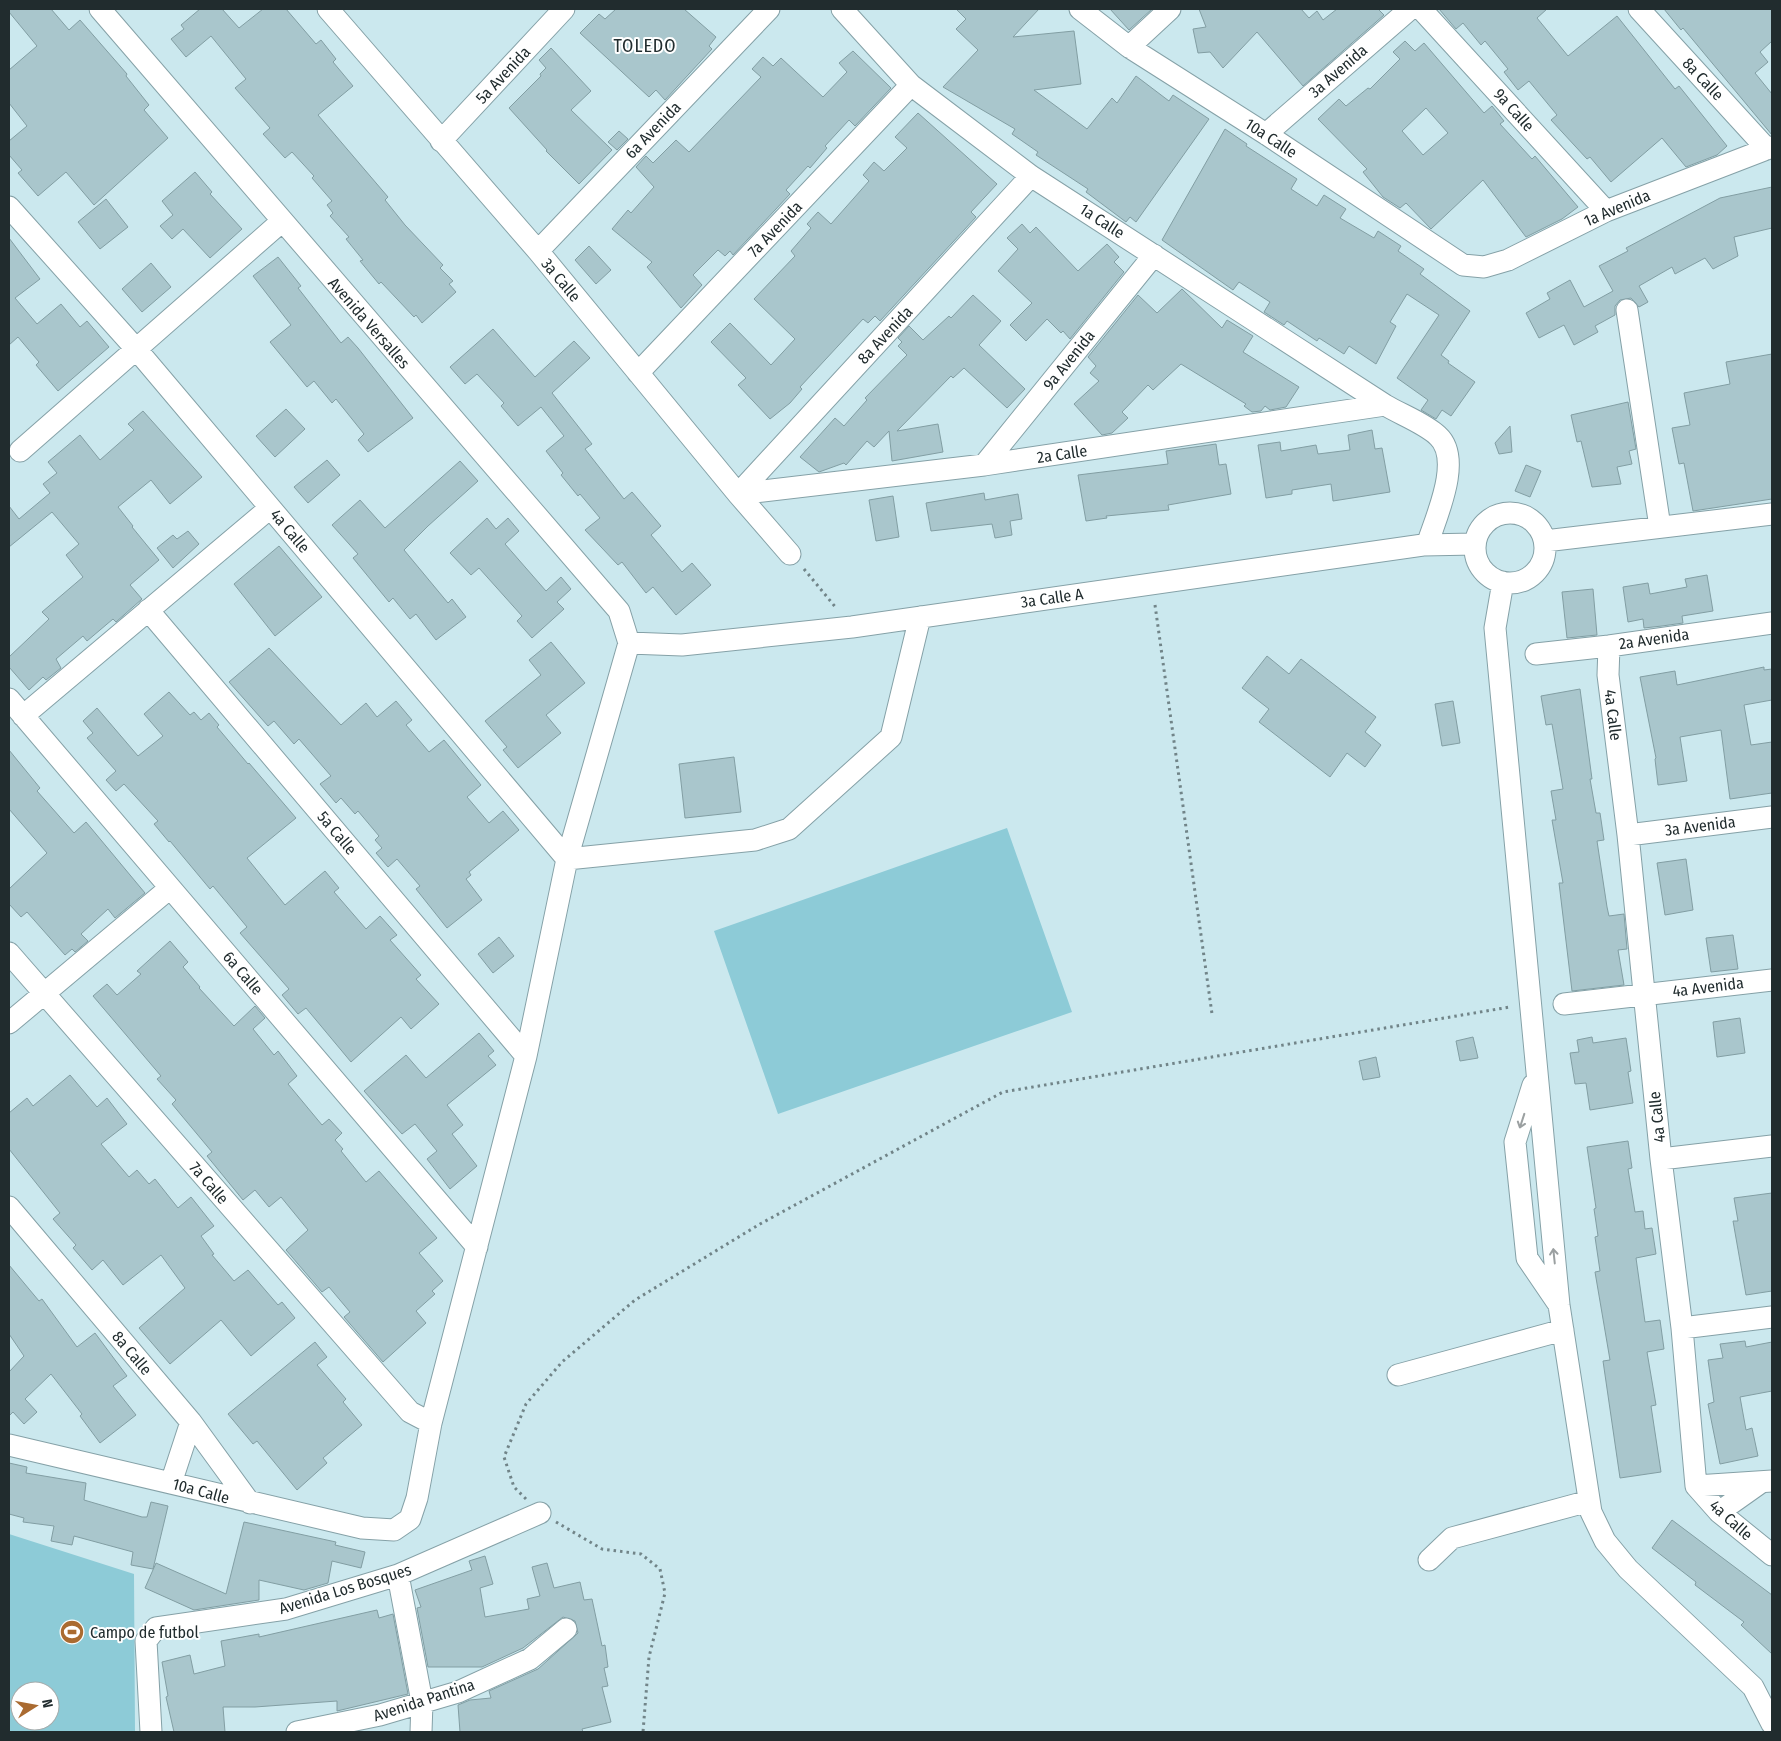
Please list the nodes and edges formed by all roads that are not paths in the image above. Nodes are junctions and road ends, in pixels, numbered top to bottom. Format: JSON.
{"nodes":[{"id":1,"x":100,"y":9,"type":"edge"},
{"id":2,"x":564,"y":9,"type":"edge"},
{"id":3,"x":769,"y":9,"type":"edge"},
{"id":4,"x":842,"y":9,"type":"edge"},
{"id":5,"x":1080,"y":9,"type":"edge"},
{"id":6,"x":1170,"y":9,"type":"edge"},
{"id":7,"x":1410,"y":9,"type":"edge"},
{"id":8,"x":1422,"y":9,"type":"edge"},
{"id":9,"x":1638,"y":9,"type":"edge"},
{"id":10,"x":338,"y":13,"type":"edge"},
{"id":11,"x":1129,"y":48,"type":"junction"},
{"id":12,"x":912,"y":85,"type":"junction"},
{"id":13,"x":1266,"y":134,"type":"junction"},
{"id":14,"x":441,"y":140,"type":"junction"},
{"id":15,"x":1770,"y":148,"type":"edge"},
{"id":16,"x":1031,"y":176,"type":"junction"},
{"id":17,"x":9,"y":208,"type":"edge"},
{"id":18,"x":1606,"y":211,"type":"junction"},
{"id":19,"x":281,"y":222,"type":"junction"},
{"id":20,"x":538,"y":251,"type":"junction"},
{"id":21,"x":1154,"y":255,"type":"junction"},
{"id":22,"x":1463,"y":266,"type":"joint"},
{"id":23,"x":1627,"y":310,"type":"dead end"},
{"id":24,"x":137,"y":350,"type":"junction"},
{"id":25,"x":638,"y":372,"type":"junction"},
{"id":26,"x":1385,"y":405,"type":"junction"},
{"id":27,"x":20,"y":451,"type":"dead end"},
{"id":28,"x":984,"y":465,"type":"junction"},
{"id":29,"x":738,"y":494,"type":"junction"},
{"id":30,"x":270,"y":508,"type":"junction"},
{"id":31,"x":1772,"y":514,"type":"edge"},
{"id":32,"x":1660,"y":527,"type":"junction"},
{"id":33,"x":1545,"y":541,"type":"junction"},
{"id":34,"x":1475,"y":544,"type":"junction"},
{"id":35,"x":1427,"y":545,"type":"junction"},
{"id":36,"x":790,"y":554,"type":"road end"},
{"id":37,"x":1503,"y":582,"type":"junction"},
{"id":38,"x":148,"y":610,"type":"junction"},
{"id":39,"x":920,"y":617,"type":"junction"},
{"id":40,"x":1772,"y":622,"type":"edge"},
{"id":41,"x":629,"y":643,"type":"junction"},
{"id":42,"x":1609,"y":646,"type":"junction"},
{"id":43,"x":1536,"y":654,"type":"dead end"},
{"id":44,"x":9,"y":699,"type":"edge"},
{"id":45,"x":23,"y":716,"type":"junction"},
{"id":46,"x":1772,"y":817,"type":"edge"},
{"id":47,"x":1628,"y":835,"type":"junction"},
{"id":48,"x":567,"y":859,"type":"junction"},
{"id":49,"x":170,"y":888,"type":"junction"},
{"id":50,"x":9,"y":954,"type":"edge"},
{"id":51,"x":1772,"y":980,"type":"edge"},
{"id":52,"x":44,"y":993,"type":"junction"},
{"id":53,"x":1644,"y":994,"type":"junction"},
{"id":54,"x":1564,"y":1004,"type":"dead end"},
{"id":55,"x":9,"y":1023,"type":"edge"},
{"id":56,"x":526,"y":1056,"type":"junction"},
{"id":57,"x":1772,"y":1146,"type":"edge"},
{"id":58,"x":1661,"y":1159,"type":"junction"},
{"id":59,"x":9,"y":1207,"type":"edge"},
{"id":60,"x":477,"y":1247,"type":"junction"},
{"id":61,"x":1772,"y":1317,"type":"edge"},
{"id":62,"x":1682,"y":1328,"type":"junction"},
{"id":63,"x":1563,"y":1330,"type":"junction"},
{"id":64,"x":1398,"y":1375,"type":"dead end"},
{"id":65,"x":191,"y":1422,"type":"junction"},
{"id":66,"x":431,"y":1423,"type":"junction"},
{"id":67,"x":9,"y":1444,"type":"edge"},
{"id":68,"x":171,"y":1482,"type":"junction"},
{"id":69,"x":1766,"y":1482,"type":"edge"},
{"id":70,"x":1696,"y":1486,"type":"junction"},
{"id":71,"x":1589,"y":1501,"type":"junction"},
{"id":72,"x":250,"y":1503,"type":"junction"},
{"id":73,"x":1719,"y":1512,"type":"junction"},
{"id":74,"x":540,"y":1513,"type":"road end"},
{"id":75,"x":1772,"y":1555,"type":"edge"},
{"id":76,"x":1429,"y":1560,"type":"dead end"},
{"id":77,"x":398,"y":1575,"type":"junction"},
{"id":78,"x":566,"y":1629,"type":"dead end"},
{"id":79,"x":422,"y":1702,"type":"junction"},
{"id":80,"x":1772,"y":1724,"type":"edge"},
{"id":81,"x":151,"y":1732,"type":"edge"},
{"id":82,"x":297,"y":1732,"type":"edge"},
{"id":83,"x":421,"y":1732,"type":"edge"}],
"edges":[{"from":1,"to":19,"type":"street","name":"Avenida Versalles"},
{"from":2,"to":14,"type":"street","name":"5a Avenida"},
{"from":3,"to":20,"type":"street","name":"6a Avenida"},
{"from":4,"to":12,"type":"street","name":"1a Calle"},
{"from":5,"to":11,"type":"street","name":"10a Calle"},
{"from":6,"to":11,"type":"street"},
{"from":7,"to":13,"type":"street","name":"3a Avenida"},
{"from":8,"to":18,"type":"street","name":"9a Calle"},
{"from":9,"to":15,"type":"street","name":"8a Calle"},
{"from":10,"to":14,"type":"street","name":"3a Calle"},
{"from":11,"to":13,"type":"street","name":"10a Calle"},
{"from":12,"to":16,"type":"street","name":"1a Calle"},
{"from":12,"to":25,"type":"street","name":"7a Avenida"},
{"from":13,"to":22,"type":"street","name":"10a Calle"},
{"from":14,"to":20,"type":"street","name":"3a Calle"},
{"from":15,"to":18,"type":"street","name":"1a Avenida"},
{"from":16,"to":21,"type":"street","name":"1a Calle"},
{"from":16,"to":29,"type":"street","name":"8a Avenida"},
{"from":17,"to":24,"type":"street","name":"4a Calle"},
{"from":18,"to":22,"type":"street","name":"1a Avenida"},
{"from":19,"to":24,"type":"street"},
{"from":19,"to":41,"type":"street","name":"Avenida Versalles"},
{"from":20,"to":25,"type":"street","name":"3a Calle"},
{"from":21,"to":26,"type":"street","name":"1a Calle"},
{"from":21,"to":28,"type":"street","name":"9a Avenida"},
{"from":23,"to":32,"type":"street"},
{"from":24,"to":27,"type":"street"},
{"from":24,"to":30,"type":"street","name":"4a Calle"},
{"from":25,"to":29,"type":"street","name":"3a Calle"},
{"from":26,"to":28,"type":"street","name":"2a Calle"},
{"from":26,"to":35,"type":"street","name":"1a Calle"},
{"from":28,"to":29,"type":"street","name":"2a Calle"},
{"from":29,"to":36,"type":"street","name":"3a Calle"},
{"from":30,"to":38,"type":"street"},
{"from":30,"to":48,"type":"street","name":"4a Calle"},
{"from":31,"to":32,"type":"street"},
{"from":32,"to":33,"type":"street"},
{"from":33,"to":34,"type":"street"},
{"from":33,"to":37,"type":"street"},
{"from":34,"to":35,"type":"street","name":"3a Calle A"},
{"from":34,"to":37,"type":"street"},
{"from":35,"to":39,"type":"street","name":"3a Calle A"},
{"from":37,"to":63,"type":"street"},
{"from":38,"to":45,"type":"street"},
{"from":38,"to":56,"type":"street","name":"5a Calle"},
{"from":39,"to":41,"type":"street","name":"3a Calle A"},
{"from":39,"to":48,"type":"street"},
{"from":40,"to":42,"type":"street","name":"2a Avenida"},
{"from":41,"to":48,"type":"street"},
{"from":42,"to":43,"type":"street","name":"2a Avenida"},
{"from":42,"to":47,"type":"street","name":"4a Calle"},
{"from":44,"to":45,"type":"street","name":"6a Calle"},
{"from":45,"to":49,"type":"street","name":"6a Calle"},
{"from":46,"to":47,"type":"street","name":"3a Avenida"},
{"from":47,"to":53,"type":"street","name":"4a Calle"},
{"from":48,"to":56,"type":"street"},
{"from":49,"to":52,"type":"street"},
{"from":49,"to":60,"type":"street","name":"6a Calle"},
{"from":50,"to":52,"type":"street","name":"7a Calle"},
{"from":51,"to":53,"type":"street","name":"4a Avenida"},
{"from":52,"to":55,"type":"street"},
{"from":52,"to":66,"type":"street","name":"7a Calle"},
{"from":53,"to":54,"type":"street","name":"4a Avenida"},
{"from":53,"to":58,"type":"street","name":"4a Calle"},
{"from":56,"to":60,"type":"street"},
{"from":57,"to":58,"type":"street"},
{"from":58,"to":62,"type":"street","name":"4a Calle"},
{"from":59,"to":65,"type":"street","name":"8a Calle"},
{"from":60,"to":66,"type":"street"},
{"from":61,"to":62,"type":"street"},
{"from":62,"to":70,"type":"street","name":"4a Calle"},
{"from":63,"to":64,"type":"street"},
{"from":63,"to":71,"type":"street"},
{"from":65,"to":68,"type":"street"},
{"from":65,"to":72,"type":"street","name":"8a Calle"},
{"from":66,"to":72,"type":"street","name":"10a Calle"},
{"from":67,"to":68,"type":"street","name":"10a Calle"},
{"from":68,"to":72,"type":"street","name":"10a Calle"},
{"from":69,"to":70,"type":"street"},
{"from":69,"to":73,"type":"street"},
{"from":70,"to":73,"type":"street","name":"4a Calle"},
{"from":71,"to":76,"type":"street"},
{"from":71,"to":80,"type":"street"},
{"from":73,"to":75,"type":"street","name":"4a Calle"},
{"from":74,"to":77,"type":"street","name":"Avenida Los Bosques"},
{"from":77,"to":79,"type":"street"},
{"from":77,"to":81,"type":"street","name":"Avenida Los Bosques"},
{"from":78,"to":79,"type":"street","name":"Avenida Pantina"},
{"from":79,"to":82,"type":"street","name":"Avenida Pantina"},
{"from":79,"to":83,"type":"street"}]}
